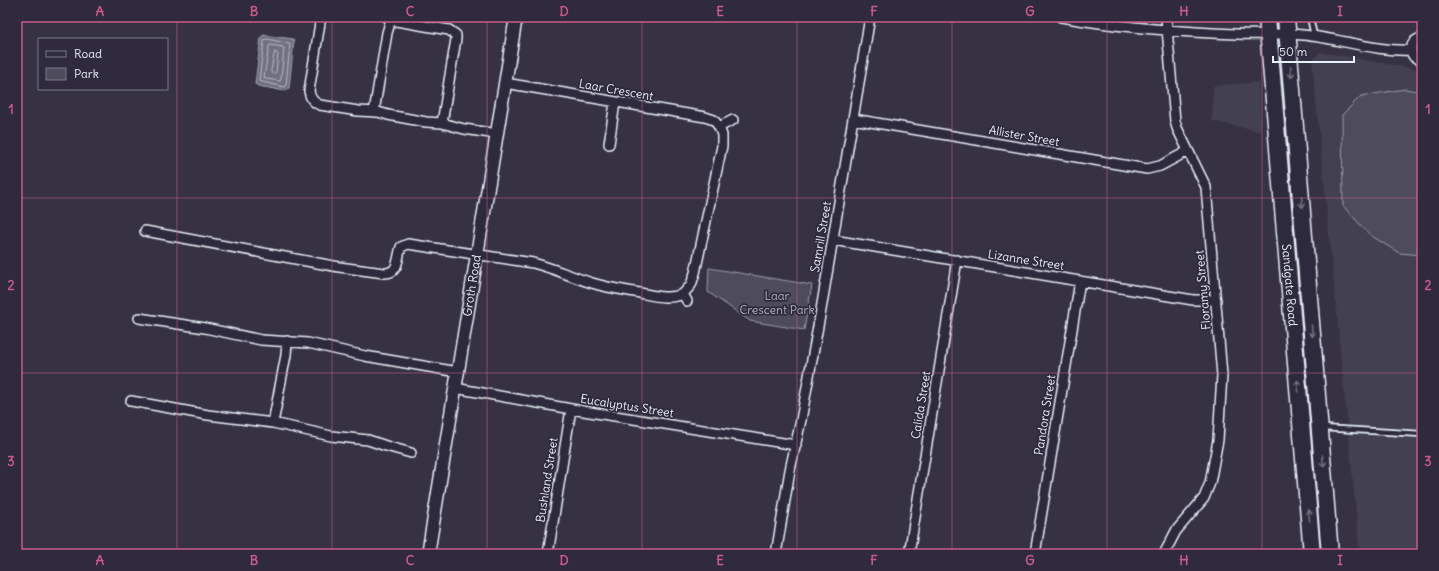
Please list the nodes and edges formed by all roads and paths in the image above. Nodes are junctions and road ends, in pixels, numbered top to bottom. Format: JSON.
{"nodes":[{"id":1,"x":321,"y":17,"type":"edge"},
{"id":2,"x":516,"y":17,"type":"edge"},
{"id":3,"x":870,"y":17,"type":"edge"},
{"id":4,"x":1061,"y":17,"type":"edge"},
{"id":5,"x":1166,"y":17,"type":"edge"},
{"id":6,"x":1267,"y":17,"type":"edge"},
{"id":7,"x":1286,"y":17,"type":"edge"},
{"id":8,"x":1310,"y":17,"type":"edge"},
{"id":9,"x":389,"y":18,"type":"edge"},
{"id":10,"x":1167,"y":29,"type":"junction"},
{"id":11,"x":1269,"y":34,"type":"junction"},
{"id":12,"x":1287,"y":34,"type":"junction"},
{"id":13,"x":1314,"y":36,"type":"junction"},
{"id":14,"x":1422,"y":38,"type":"edge"},
{"id":15,"x":1411,"y":50,"type":"junction"},
{"id":16,"x":1422,"y":61,"type":"edge"},
{"id":17,"x":505,"y":83,"type":"junction"},
{"id":18,"x":615,"y":102,"type":"junction"},
{"id":19,"x":374,"y":112,"type":"junction"},
{"id":20,"x":853,"y":119,"type":"junction"},
{"id":21,"x":733,"y":120,"type":"dead end"},
{"id":22,"x":442,"y":123,"type":"junction"},
{"id":23,"x":719,"y":127,"type":"junction"},
{"id":24,"x":497,"y":134,"type":"junction"},
{"id":25,"x":609,"y":144,"type":"dead end"},
{"id":26,"x":1188,"y":151,"type":"junction"},
{"id":27,"x":145,"y":231,"type":"dead end"},
{"id":28,"x":833,"y":240,"type":"junction"},
{"id":29,"x":477,"y":255,"type":"junction"},
{"id":30,"x":957,"y":260,"type":"junction"},
{"id":31,"x":1080,"y":280,"type":"junction"},
{"id":32,"x":1216,"y":300,"type":"junction"},
{"id":33,"x":139,"y":318,"type":"dead end"},
{"id":34,"x":287,"y":341,"type":"junction"},
{"id":35,"x":458,"y":372,"type":"junction"},
{"id":36,"x":455,"y":388,"type":"junction"},
{"id":37,"x":131,"y":401,"type":"dead end"},
{"id":38,"x":571,"y":409,"type":"junction"},
{"id":39,"x":273,"y":423,"type":"junction"},
{"id":40,"x":1320,"y":428,"type":"junction"},
{"id":41,"x":1422,"y":434,"type":"edge"},
{"id":42,"x":796,"y":445,"type":"junction"},
{"id":43,"x":411,"y":453,"type":"dead end"},
{"id":44,"x":428,"y":554,"type":"edge"},
{"id":45,"x":548,"y":554,"type":"edge"},
{"id":46,"x":776,"y":554,"type":"edge"},
{"id":47,"x":909,"y":554,"type":"edge"},
{"id":48,"x":1035,"y":554,"type":"edge"},
{"id":49,"x":1164,"y":554,"type":"edge"},
{"id":50,"x":1312,"y":554,"type":"edge"},
{"id":51,"x":1330,"y":554,"type":"edge"}],
"edges":[{"from":1,"to":19,"type":"street"},
{"from":2,"to":17,"type":"street","name":"Groth Road"},
{"from":3,"to":20,"type":"street","name":"Samrill Street"},
{"from":4,"to":10,"type":"street"},
{"from":5,"to":10,"type":"street","name":"Floramy Street"},
{"from":6,"to":11,"type":"highway","name":"Sandgate Road"},
{"from":7,"to":12,"type":"highway","name":"Sandgate Road"},
{"from":8,"to":13,"type":"lane"},
{"from":9,"to":19,"type":"street"},
{"from":9,"to":22,"type":"street"},
{"from":10,"to":11,"type":"street"},
{"from":10,"to":26,"type":"street","name":"Floramy Street"},
{"from":11,"to":12,"type":"street"},
{"from":50,"to":11,"type":"highway","name":"Sandgate Road","one_way":true},
{"from":12,"to":13,"type":"street"},
{"from":12,"to":40,"type":"highway","name":"Sandgate Road","one_way":true},
{"from":13,"to":15,"type":"street"},
{"from":14,"to":15,"type":"street"},
{"from":15,"to":16,"type":"street"},
{"from":17,"to":18,"type":"street","name":"Laar Crescent"},
{"from":17,"to":24,"type":"street","name":"Groth Road"},
{"from":18,"to":23,"type":"street","name":"Laar Crescent"},
{"from":18,"to":25,"type":"street"},
{"from":19,"to":22,"type":"street"},
{"from":20,"to":26,"type":"street","name":"Allister Street"},
{"from":20,"to":28,"type":"street","name":"Samrill Street"},
{"from":21,"to":23,"type":"street"},
{"from":22,"to":24,"type":"street"},
{"from":23,"to":29,"type":"street"},
{"from":24,"to":29,"type":"street","name":"Groth Road"},
{"from":26,"to":32,"type":"street","name":"Floramy Street"},
{"from":27,"to":29,"type":"street"},
{"from":28,"to":30,"type":"street","name":"Lizanne Street"},
{"from":28,"to":42,"type":"street","name":"Samrill Street"},
{"from":29,"to":35,"type":"street","name":"Groth Road"},
{"from":30,"to":31,"type":"street","name":"Lizanne Street"},
{"from":30,"to":47,"type":"street","name":"Calida Street"},
{"from":31,"to":32,"type":"street","name":"Lizanne Street"},
{"from":31,"to":48,"type":"street","name":"Pandora Street"},
{"from":32,"to":49,"type":"street","name":"Floramy Street"},
{"from":33,"to":34,"type":"street"},
{"from":34,"to":35,"type":"street"},
{"from":34,"to":39,"type":"street"},
{"from":35,"to":36,"type":"street","name":"Groth Road"},
{"from":36,"to":38,"type":"street","name":"Eucalyptus Street"},
{"from":36,"to":44,"type":"street","name":"Groth Road"},
{"from":37,"to":39,"type":"street"},
{"from":38,"to":42,"type":"street","name":"Eucalyptus Street"},
{"from":38,"to":45,"type":"street","name":"Bushland Street"},
{"from":39,"to":43,"type":"street"},
{"from":40,"to":41,"type":"lane"},
{"from":40,"to":51,"type":"highway","name":"Sandgate Road","one_way":true},
{"from":42,"to":46,"type":"street","name":"Samrill Street"}]}
